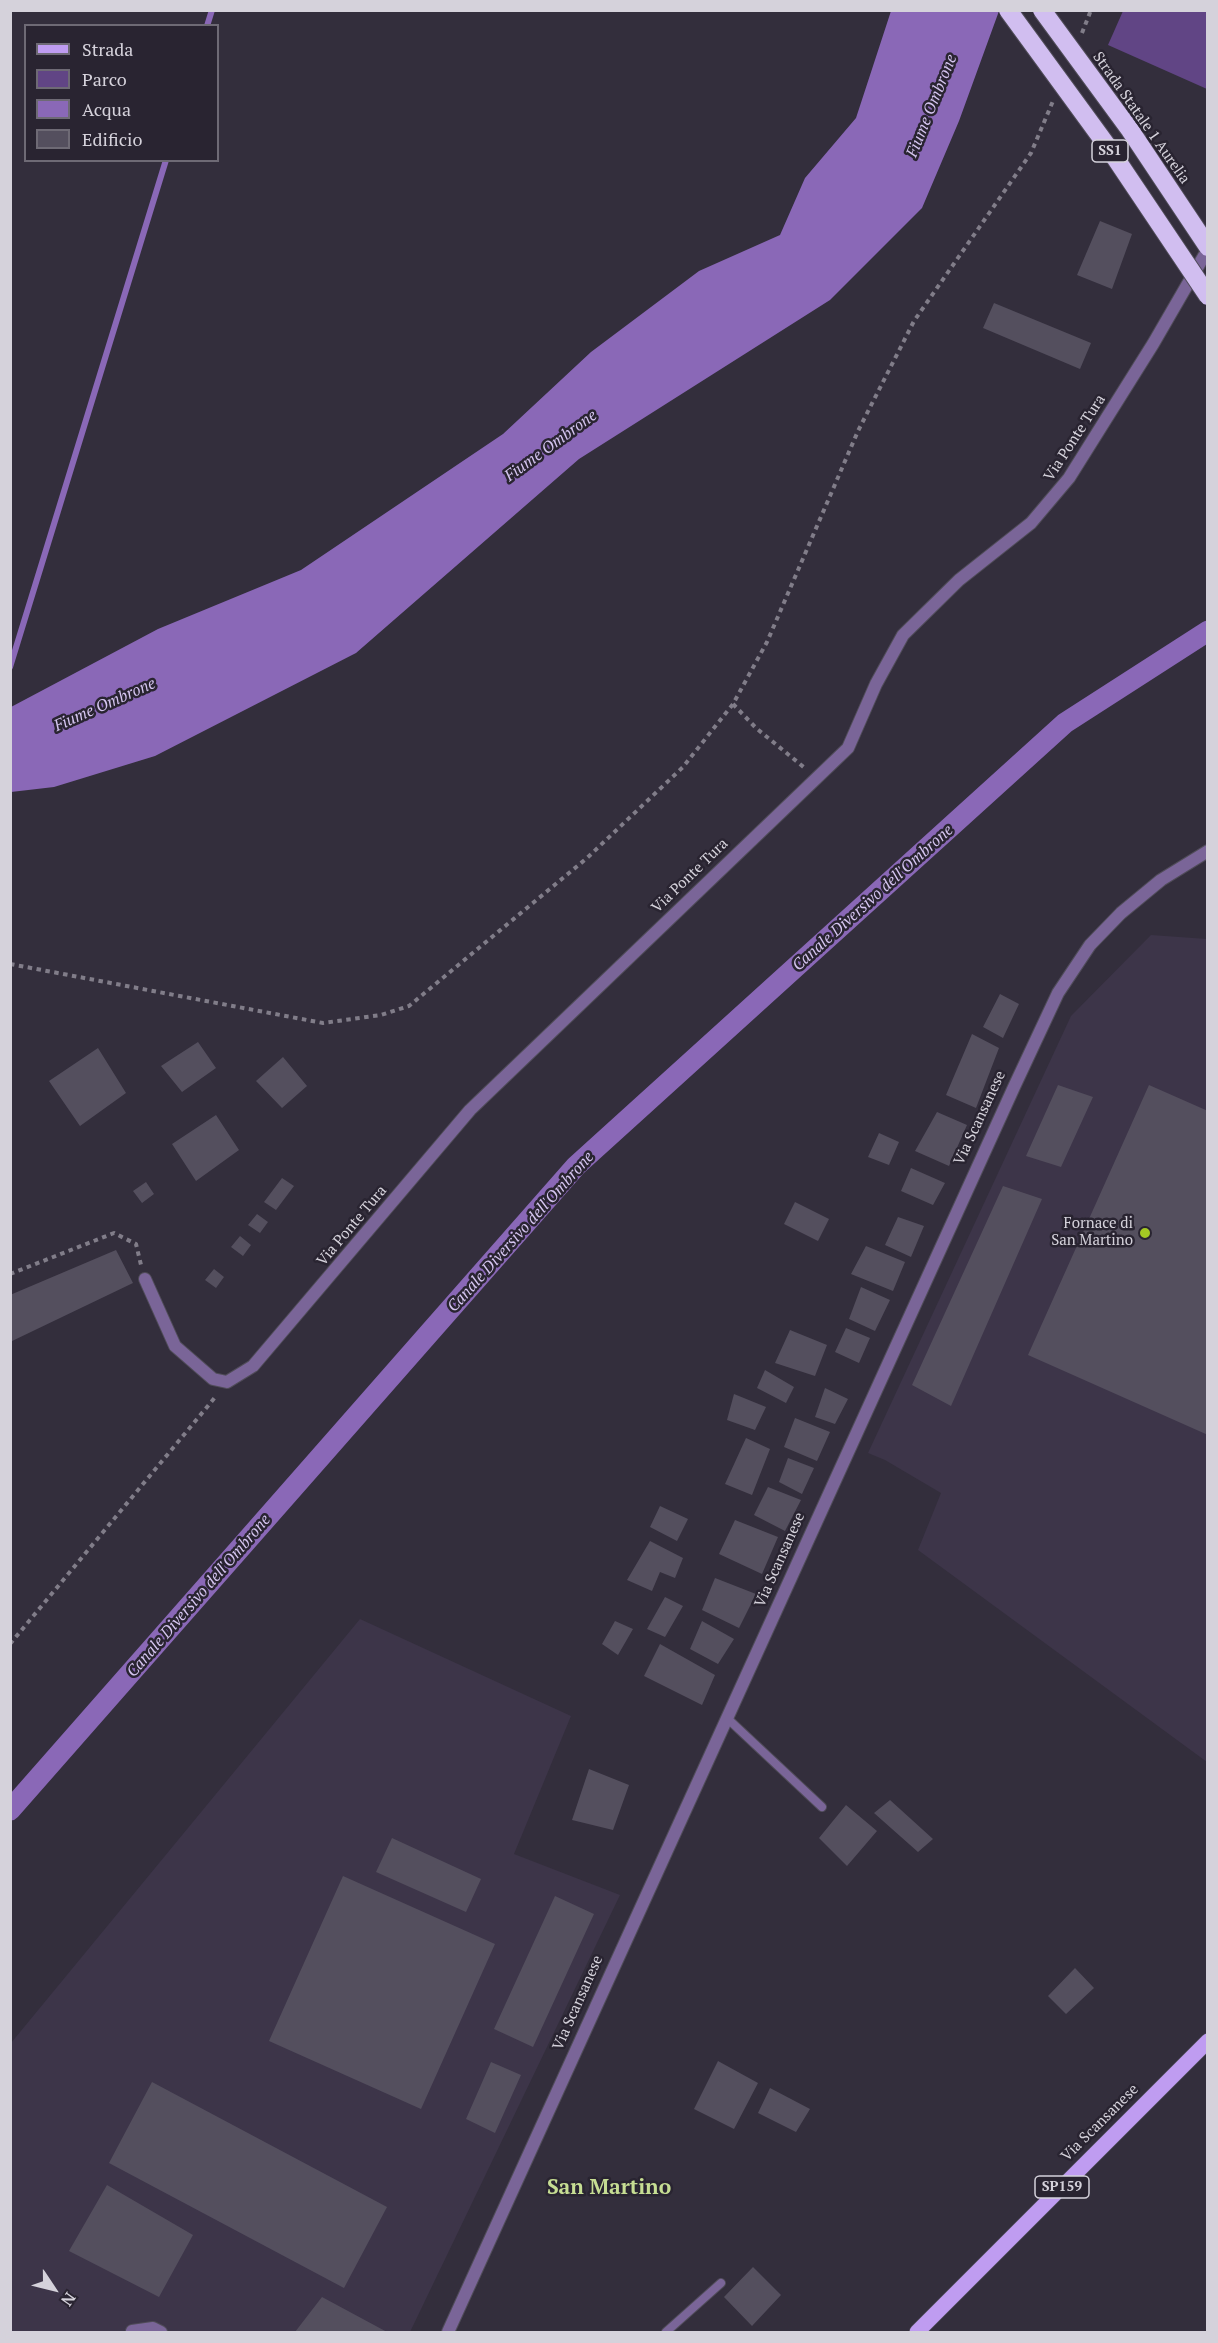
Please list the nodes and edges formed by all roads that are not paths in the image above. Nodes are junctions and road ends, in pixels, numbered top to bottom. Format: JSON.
{"nodes":[{"id":1,"x":1008,"y":10,"type":"edge"},
{"id":2,"x":1042,"y":10,"type":"edge"},
{"id":3,"x":1208,"y":248,"type":"edge"},
{"id":4,"x":1208,"y":296,"type":"edge"},
{"id":5,"x":1208,"y":851,"type":"edge"},
{"id":6,"x":145,"y":1279,"type":"road end"},
{"id":7,"x":728,"y":1719,"type":"junction"},
{"id":8,"x":822,"y":1807,"type":"dead end"},
{"id":9,"x":1208,"y":2042,"type":"edge"},
{"id":10,"x":720,"y":2283,"type":"dead end"},
{"id":11,"x":132,"y":2331,"type":"dead end"},
{"id":12,"x":161,"y":2332,"type":"edge"},
{"id":13,"x":448,"y":2332,"type":"edge"},
{"id":14,"x":666,"y":2332,"type":"edge"},
{"id":15,"x":917,"y":2332,"type":"edge"}],
"edges":[{"from":1,"to":4,"type":"highway","number":"SS1","bridge":true},
{"from":2,"to":3,"type":"highway","name":"Strada Statale 1 Aurelia","number":"SS1","bridge":true},
{"from":3,"to":6,"type":"street","name":"Via Ponte Tura"},
{"from":5,"to":7,"type":"street","name":"Via Scansanese"},
{"from":7,"to":8,"type":"lane"},
{"from":7,"to":13,"type":"street","name":"Via Scansanese"},
{"from":9,"to":15,"type":"main road","name":"Via Scansanese","number":"SP159"},
{"from":10,"to":14,"type":"lane"},
{"from":11,"to":12,"type":"street"}]}
